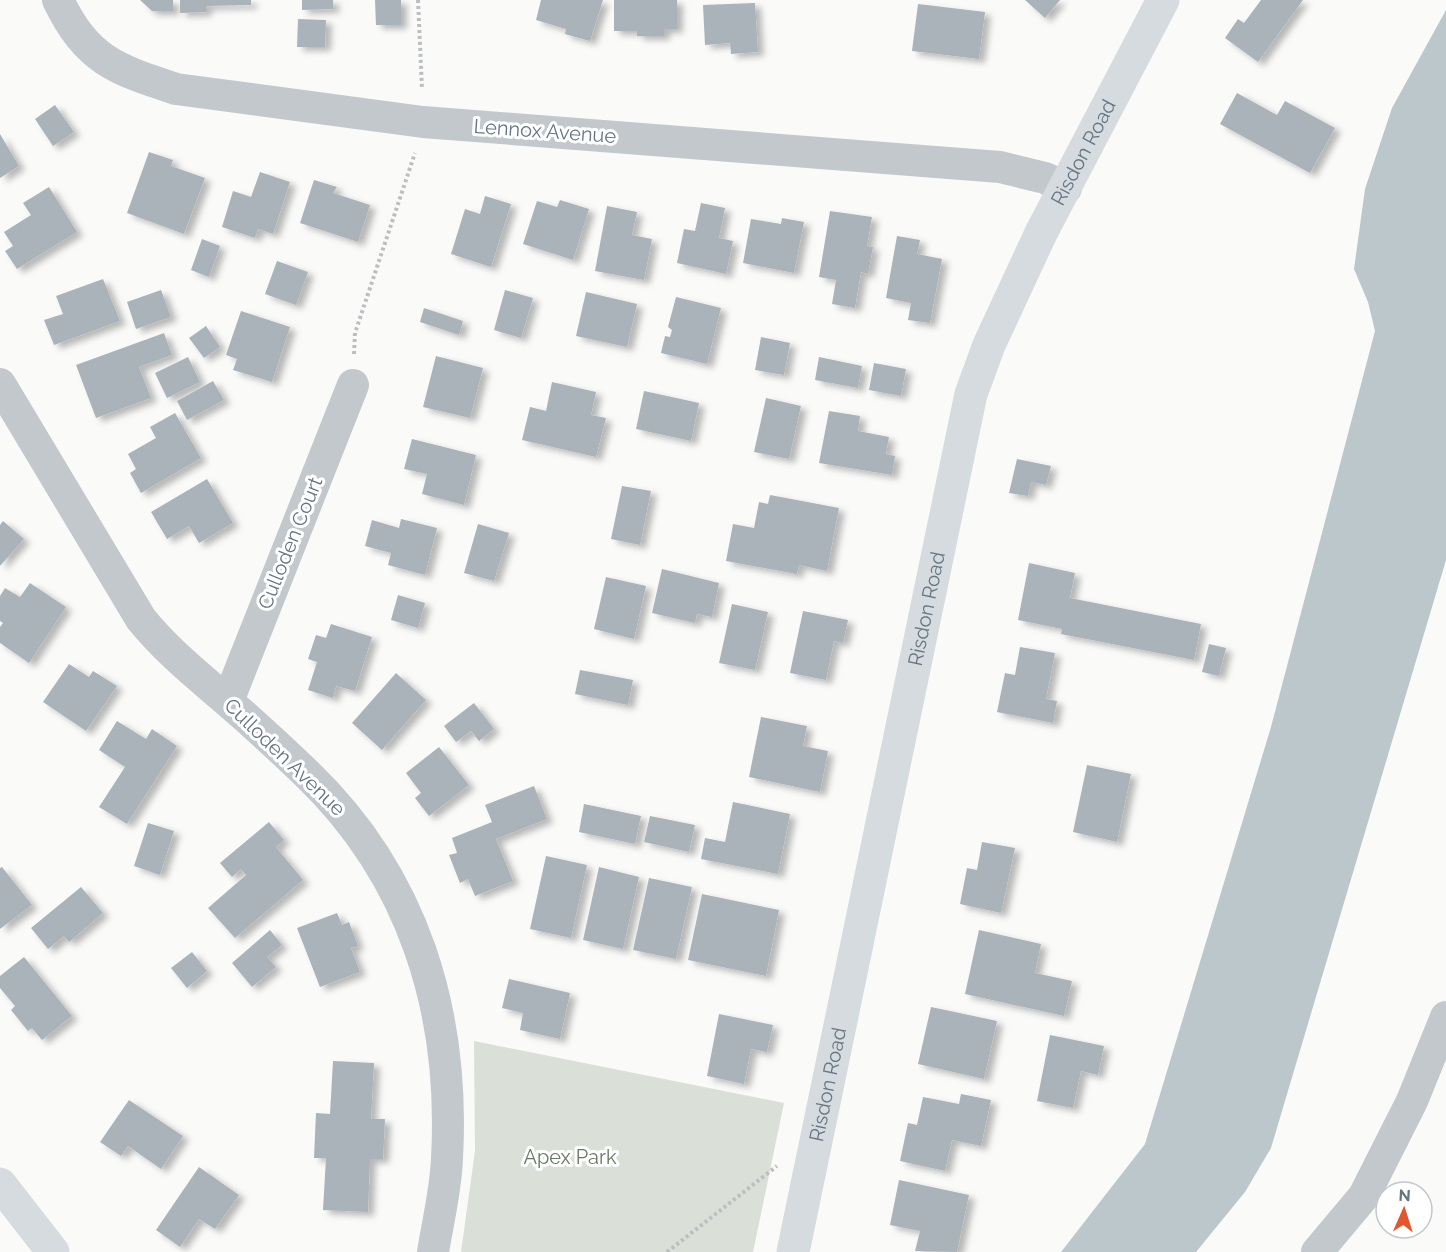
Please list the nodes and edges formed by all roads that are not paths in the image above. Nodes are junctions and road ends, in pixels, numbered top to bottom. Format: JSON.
{"nodes":[{"id":1,"x":58,"y":0,"type":"edge"},
{"id":2,"x":1163,"y":0,"type":"edge"},
{"id":3,"x":1066,"y":188,"type":"junction"},
{"id":4,"x":0,"y":384,"type":"edge"},
{"id":5,"x":353,"y":385,"type":"road end"},
{"id":6,"x":228,"y":701,"type":"junction"},
{"id":7,"x":1446,"y":1017,"type":"edge"},
{"id":8,"x":4,"y":1189,"type":"edge"},
{"id":9,"x":35,"y":1252,"type":"edge"},
{"id":10,"x":53,"y":1252,"type":"edge"},
{"id":11,"x":433,"y":1252,"type":"edge"},
{"id":12,"x":793,"y":1252,"type":"edge"},
{"id":13,"x":1317,"y":1252,"type":"edge"}],
"edges":[{"from":1,"to":3,"type":"street","name":"Lennox Avenue"},
{"from":2,"to":3,"type":"main road","name":"Risdon Road"},
{"from":3,"to":12,"type":"main road","name":"Risdon Road"},
{"from":4,"to":6,"type":"street","name":"Culloden Avenue"},
{"from":5,"to":6,"type":"street","name":"Culloden Court"},
{"from":6,"to":11,"type":"street","name":"Culloden Avenue"},
{"from":7,"to":13,"type":"street"},
{"from":8,"to":9,"type":"main road"},
{"from":8,"to":10,"type":"main road"}]}
